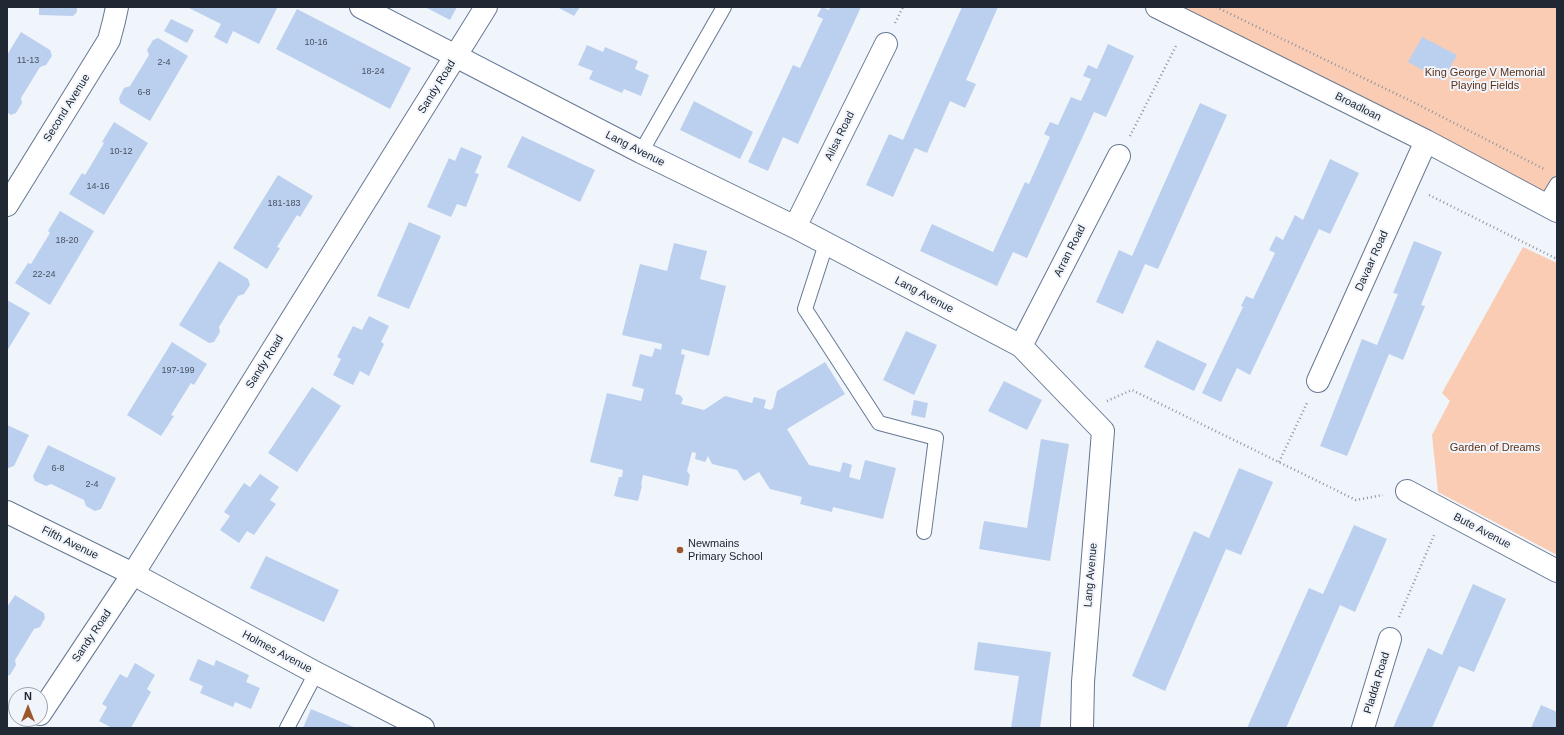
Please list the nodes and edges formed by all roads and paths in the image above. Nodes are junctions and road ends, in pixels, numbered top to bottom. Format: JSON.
{"nodes":[{"id":1,"x":117,"y":7,"type":"edge"},
{"id":2,"x":361,"y":7,"type":"edge"},
{"id":3,"x":486,"y":7,"type":"edge"},
{"id":4,"x":724,"y":7,"type":"edge"},
{"id":5,"x":1157,"y":7,"type":"edge"},
{"id":6,"x":1216,"y":7,"type":"edge"},
{"id":7,"x":1188,"y":22,"type":"junction"},
{"id":8,"x":886,"y":44,"type":"dead end"},
{"id":9,"x":456,"y":56,"type":"junction"},
{"id":10,"x":1426,"y":141,"type":"junction"},
{"id":11,"x":641,"y":152,"type":"junction"},
{"id":12,"x":1119,"y":156,"type":"joint"},
{"id":13,"x":1554,"y":178,"type":"edge"},
{"id":14,"x":1407,"y":184,"type":"junction"},
{"id":15,"x":7,"y":205,"type":"edge"},
{"id":16,"x":1551,"y":207,"type":"edge"},
{"id":17,"x":795,"y":228,"type":"junction"},
{"id":18,"x":826,"y":244,"type":"junction"},
{"id":19,"x":1557,"y":259,"type":"edge"},
{"id":20,"x":1021,"y":346,"type":"junction"},
{"id":21,"x":1318,"y":381,"type":"joint"},
{"id":22,"x":1084,"y":412,"type":"junction"},
{"id":23,"x":1279,"y":462,"type":"junction"},
{"id":24,"x":1407,"y":491,"type":"joint"},
{"id":25,"x":1444,"y":510,"type":"junction"},
{"id":26,"x":7,"y":512,"type":"edge"},
{"id":27,"x":924,"y":532,"type":"dead end"},
{"id":28,"x":1557,"y":571,"type":"edge"},
{"id":29,"x":133,"y":574,"type":"junction"},
{"id":30,"x":1390,"y":639,"type":"joint"},
{"id":31,"x":316,"y":673,"type":"junction"},
{"id":32,"x":48,"y":702,"type":"edge"},
{"id":33,"x":287,"y":728,"type":"edge"},
{"id":34,"x":423,"y":728,"type":"edge"},
{"id":35,"x":1082,"y":728,"type":"edge"},
{"id":36,"x":1363,"y":728,"type":"edge"}],
"edges":[{"from":1,"to":15,"type":"street","name":"Second Avenue"},
{"from":2,"to":9,"type":"street","name":"Lang Avenue"},
{"from":3,"to":9,"type":"street","name":"Sandy Road"},
{"from":4,"to":11,"type":"lane"},
{"from":5,"to":7,"type":"street","name":"Broadloan"},
{"from":6,"to":13,"type":"path"},
{"from":7,"to":10,"type":"street","name":"Broadloan"},
{"from":7,"to":12,"type":"path"},
{"from":8,"to":17,"type":"street","name":"Ailsa Road"},
{"from":9,"to":11,"type":"street","name":"Lang Avenue"},
{"from":9,"to":29,"type":"street","name":"Sandy Road"},
{"from":10,"to":14,"type":"street","name":"Davaar Road"},
{"from":10,"to":16,"type":"street","name":"Broadloan"},
{"from":11,"to":17,"type":"street","name":"Lang Avenue"},
{"from":12,"to":20,"type":"street","name":"Arran Road"},
{"from":13,"to":16,"type":"lane"},
{"from":14,"to":19,"type":"path"},
{"from":14,"to":21,"type":"street","name":"Davaar Road"},
{"from":17,"to":18,"type":"street","name":"Lang Avenue"},
{"from":18,"to":20,"type":"street","name":"Lang Avenue"},
{"from":18,"to":27,"type":"lane"},
{"from":20,"to":22,"type":"street","name":"Lang Avenue"},
{"from":21,"to":23,"type":"path"},
{"from":22,"to":23,"type":"path"},
{"from":22,"to":35,"type":"street","name":"Lang Avenue"},
{"from":23,"to":24,"type":"path"},
{"from":24,"to":25,"type":"street","name":"Bute Avenue"},
{"from":25,"to":28,"type":"street","name":"Bute Avenue"},
{"from":25,"to":30,"type":"path"},
{"from":26,"to":29,"type":"street","name":"Fifth Avenue"},
{"from":29,"to":31,"type":"street","name":"Holmes Avenue"},
{"from":29,"to":32,"type":"street","name":"Sandy Road"},
{"from":30,"to":36,"type":"street","name":"Pladda Road"},
{"from":31,"to":33,"type":"lane"},
{"from":31,"to":34,"type":"street","name":"Holmes Avenue"}]}
